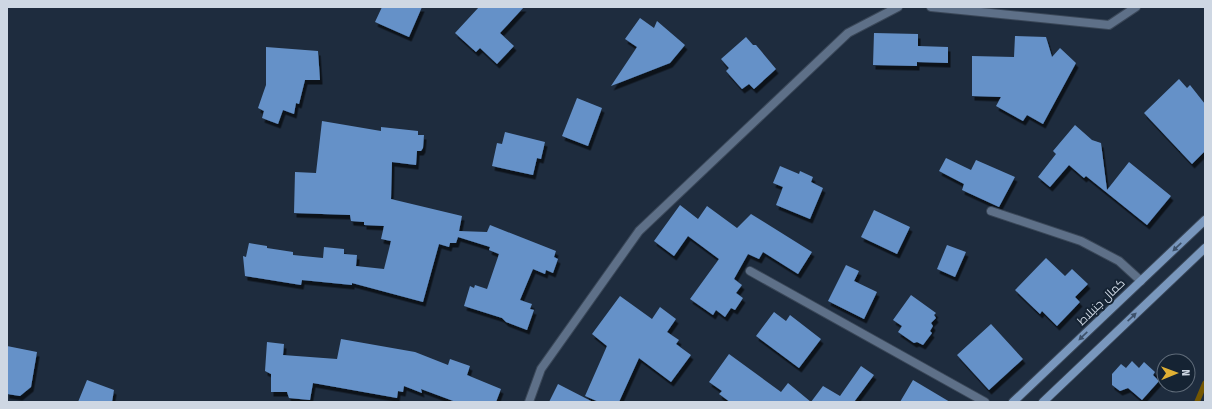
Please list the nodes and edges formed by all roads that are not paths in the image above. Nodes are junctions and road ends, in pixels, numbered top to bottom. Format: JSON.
{"nodes":[{"id":1,"x":898,"y":7,"type":"edge"},
{"id":2,"x":931,"y":7,"type":"edge"},
{"id":3,"x":1136,"y":7,"type":"edge"},
{"id":4,"x":991,"y":211,"type":"dead end"},
{"id":5,"x":1205,"y":220,"type":"edge"},
{"id":6,"x":1205,"y":248,"type":"edge"},
{"id":7,"x":750,"y":271,"type":"dead end"},
{"id":8,"x":1141,"y":280,"type":"junction"},
{"id":9,"x":529,"y":402,"type":"edge"},
{"id":10,"x":985,"y":402,"type":"edge"},
{"id":11,"x":1013,"y":402,"type":"edge"},
{"id":12,"x":1043,"y":402,"type":"edge"}],
"edges":[{"from":1,"to":9,"type":"street"},
{"from":2,"to":3,"type":"street"},
{"from":4,"to":8,"type":"street"},
{"from":5,"to":8,"type":"main road","name":"كمال جنبلاط","one_way":true},
{"from":12,"to":6,"type":"main road","one_way":true},
{"from":7,"to":10,"type":"street"},
{"from":8,"to":11,"type":"main road","name":"كمال جنبلاط","one_way":true}]}
